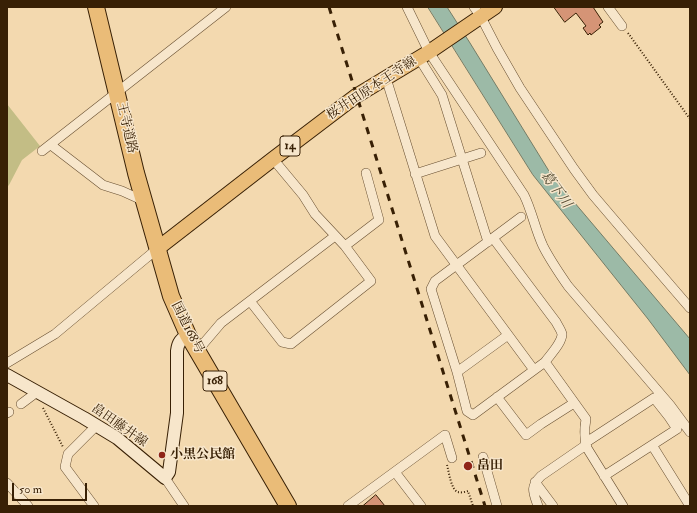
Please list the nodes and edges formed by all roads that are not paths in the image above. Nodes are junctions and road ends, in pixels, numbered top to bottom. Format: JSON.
{"nodes":[{"id":1,"x":96,"y":7,"type":"edge"},
{"id":2,"x":226,"y":7,"type":"edge"},
{"id":3,"x":407,"y":7,"type":"edge"},
{"id":4,"x":495,"y":7,"type":"edge"},
{"id":5,"x":608,"y":7,"type":"edge"},
{"id":6,"x":477,"y":12,"type":"edge"},
{"id":7,"x":622,"y":26,"type":"road end"},
{"id":8,"x":424,"y":55,"type":"junction"},
{"id":9,"x":386,"y":78,"type":"junction"},
{"id":10,"x":117,"y":92,"type":"junction"},
{"id":11,"x":51,"y":144,"type":"junction"},
{"id":12,"x":42,"y":151,"type":"dead end"},
{"id":13,"x":481,"y":154,"type":"dead end"},
{"id":14,"x":273,"y":159,"type":"junction"},
{"id":15,"x":462,"y":159,"type":"junction"},
{"id":16,"x":366,"y":173,"type":"dead end"},
{"id":17,"x":415,"y":174,"type":"junction"},
{"id":18,"x":144,"y":201,"type":"junction"},
{"id":19,"x":521,"y":217,"type":"dead end"},
{"id":20,"x":335,"y":236,"type":"junction"},
{"id":21,"x":491,"y":240,"type":"junction"},
{"id":22,"x":345,"y":246,"type":"junction"},
{"id":23,"x":157,"y":249,"type":"junction"},
{"id":24,"x":456,"y":265,"type":"junction"},
{"id":25,"x":250,"y":300,"type":"junction"},
{"id":26,"x":690,"y":308,"type":"edge"},
{"id":27,"x":188,"y":335,"type":"junction"},
{"id":28,"x":508,"y":335,"type":"junction"},
{"id":29,"x":198,"y":350,"type":"junction"},
{"id":30,"x":545,"y":362,"type":"junction"},
{"id":31,"x":7,"y":363,"type":"edge"},
{"id":32,"x":534,"y":370,"type":"junction"},
{"id":33,"x":457,"y":372,"type":"junction"},
{"id":34,"x":7,"y":375,"type":"edge"},
{"id":35,"x":37,"y":392,"type":"junction"},
{"id":36,"x":497,"y":397,"type":"junction"},
{"id":37,"x":574,"y":402,"type":"junction"},
{"id":38,"x":21,"y":404,"type":"dead end"},
{"id":39,"x":96,"y":426,"type":"junction"},
{"id":40,"x":690,"y":432,"type":"edge"},
{"id":41,"x":586,"y":444,"type":"junction"},
{"id":42,"x":652,"y":445,"type":"junction"},
{"id":43,"x":483,"y":457,"type":"dead end"},
{"id":44,"x":448,"y":459,"type":"road end"},
{"id":45,"x":395,"y":472,"type":"junction"},
{"id":46,"x":604,"y":476,"type":"junction"},
{"id":47,"x":165,"y":478,"type":"junction"},
{"id":48,"x":535,"y":482,"type":"junction"},
{"id":49,"x":7,"y":483,"type":"edge"},
{"id":50,"x":28,"y":506,"type":"edge"},
{"id":51,"x":94,"y":506,"type":"edge"},
{"id":52,"x":184,"y":506,"type":"edge"},
{"id":53,"x":288,"y":506,"type":"edge"},
{"id":54,"x":348,"y":506,"type":"edge"},
{"id":55,"x":421,"y":506,"type":"edge"},
{"id":56,"x":498,"y":506,"type":"edge"},
{"id":57,"x":538,"y":506,"type":"edge"},
{"id":58,"x":553,"y":506,"type":"edge"},
{"id":59,"x":623,"y":506,"type":"edge"},
{"id":60,"x":690,"y":506,"type":"edge"}],
"edges":[{"from":1,"to":10,"type":"highway","name":"王寺道路","number":"168"},
{"from":2,"to":10,"type":"street"},
{"from":3,"to":8,"type":"street"},
{"from":4,"to":6,"type":"main road","name":"桜井田原本王寺線","number":"14"},
{"from":5,"to":7,"type":"street"},
{"from":6,"to":8,"type":"main road","name":"桜井田原本王寺線","number":"14"},
{"from":6,"to":26,"type":"street"},
{"from":8,"to":9,"type":"main road","name":"桜井田原本王寺線","number":"14"},
{"from":8,"to":15,"type":"street"},
{"from":8,"to":40,"type":"street"},
{"from":9,"to":14,"type":"main road","name":"桜井田原本王寺線","number":"14"},
{"from":9,"to":17,"type":"street"},
{"from":10,"to":11,"type":"street"},
{"from":10,"to":18,"type":"highway","name":"王寺道路","number":"168"},
{"from":11,"to":12,"type":"street"},
{"from":11,"to":18,"type":"street"},
{"from":13,"to":15,"type":"street"},
{"from":14,"to":20,"type":"street"},
{"from":14,"to":23,"type":"main road","name":"桜井田原本王寺線","number":"14"},
{"from":15,"to":17,"type":"street"},
{"from":15,"to":21,"type":"street"},
{"from":16,"to":22,"type":"street"},
{"from":17,"to":24,"type":"street"},
{"from":18,"to":23,"type":"highway","name":"王寺道路","number":"168"},
{"from":19,"to":21,"type":"street"},
{"from":20,"to":22,"type":"street"},
{"from":20,"to":25,"type":"street"},
{"from":21,"to":24,"type":"street"},
{"from":21,"to":30,"type":"street"},
{"from":22,"to":25,"type":"street"},
{"from":23,"to":27,"type":"highway","name":"国道168号","number":"168"},
{"from":23,"to":31,"type":"street"},
{"from":24,"to":28,"type":"street"},
{"from":24,"to":33,"type":"street"},
{"from":25,"to":29,"type":"street"},
{"from":27,"to":29,"type":"highway","name":"国道168号","number":"168"},
{"from":27,"to":47,"type":"main road"},
{"from":28,"to":32,"type":"street"},
{"from":28,"to":33,"type":"street"},
{"from":29,"to":53,"type":"highway","name":"国道168号","number":"168"},
{"from":30,"to":32,"type":"street"},
{"from":30,"to":37,"type":"street"},
{"from":32,"to":36,"type":"street"},
{"from":33,"to":36,"type":"street"},
{"from":34,"to":35,"type":"main road","name":"畠田藤井線"},
{"from":35,"to":38,"type":"street"},
{"from":35,"to":39,"type":"main road","name":"畠田藤井線"},
{"from":36,"to":37,"type":"street"},
{"from":37,"to":41,"type":"street"},
{"from":39,"to":47,"type":"main road","name":"畠田藤井線"},
{"from":39,"to":51,"type":"street"},
{"from":41,"to":42,"type":"street"},
{"from":41,"to":46,"type":"street"},
{"from":41,"to":48,"type":"street"},
{"from":42,"to":46,"type":"street"},
{"from":42,"to":60,"type":"street"},
{"from":43,"to":56,"type":"street"},
{"from":44,"to":45,"type":"street"},
{"from":45,"to":54,"type":"street"},
{"from":45,"to":55,"type":"street"},
{"from":46,"to":59,"type":"street"},
{"from":47,"to":52,"type":"street"},
{"from":48,"to":57,"type":"street"},
{"from":48,"to":58,"type":"street"},
{"from":49,"to":50,"type":"street"}]}
